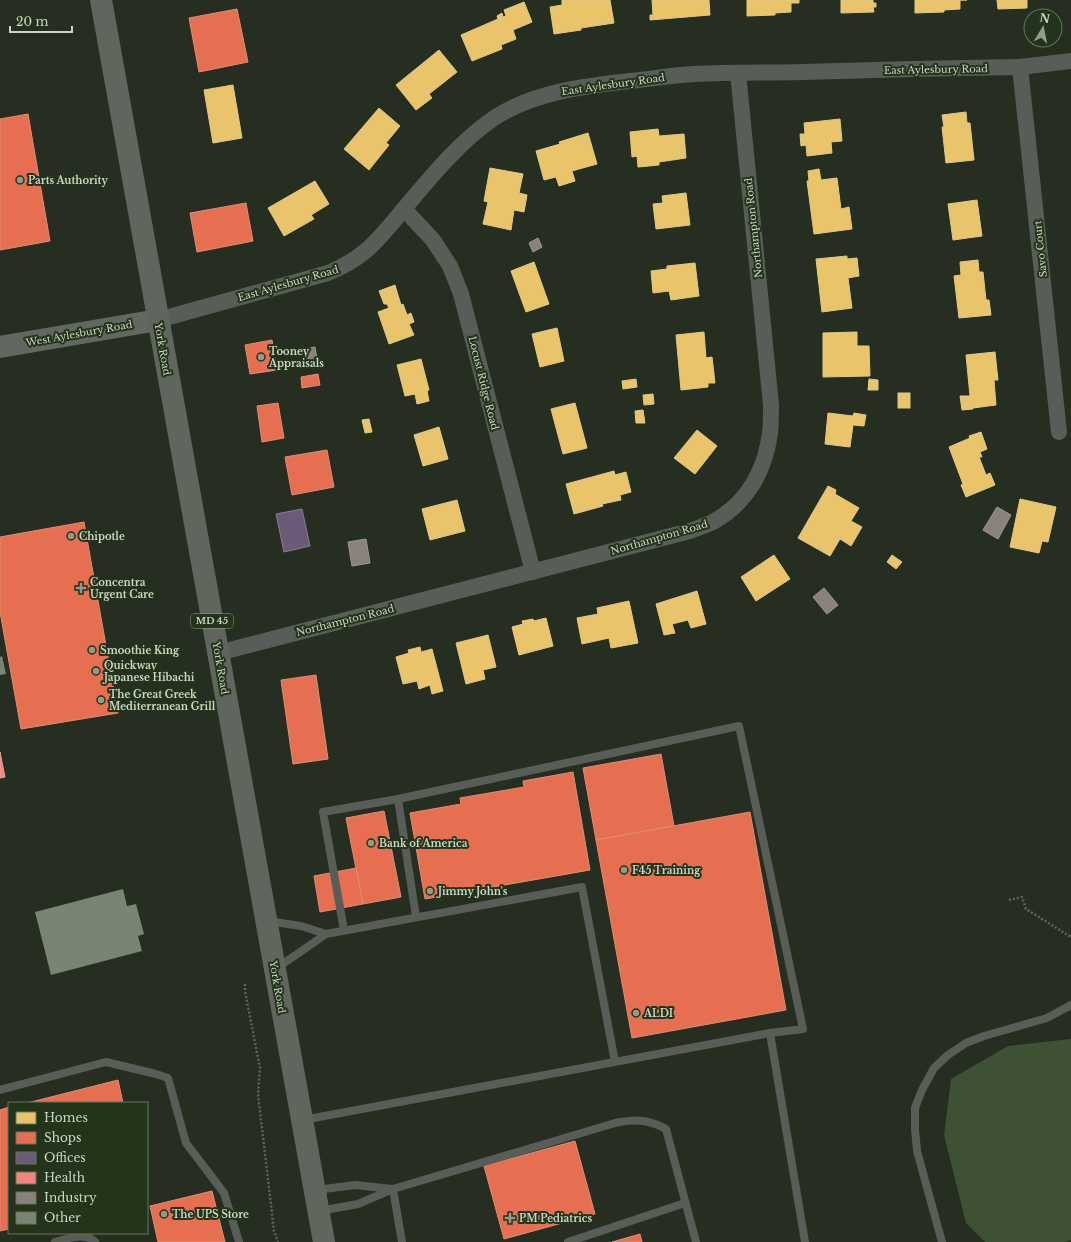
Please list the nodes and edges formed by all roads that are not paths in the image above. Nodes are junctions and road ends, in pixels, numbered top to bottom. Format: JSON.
{"nodes":[{"id":1,"x":101,"y":0,"type":"edge"},
{"id":2,"x":1071,"y":61,"type":"edge"},
{"id":3,"x":1020,"y":67,"type":"junction"},
{"id":4,"x":738,"y":73,"type":"junction"},
{"id":5,"x":404,"y":209,"type":"junction"},
{"id":6,"x":158,"y":320,"type":"junction"},
{"id":7,"x":0,"y":347,"type":"edge"},
{"id":8,"x":1059,"y":432,"type":"dead end"},
{"id":9,"x":533,"y":572,"type":"junction"},
{"id":10,"x":218,"y":653,"type":"junction"},
{"id":11,"x":398,"y":799,"type":"junction"},
{"id":12,"x":416,"y":917,"type":"junction"},
{"id":13,"x":266,"y":921,"type":"junction"},
{"id":14,"x":344,"y":930,"type":"junction"},
{"id":15,"x":326,"y":934,"type":"junction"},
{"id":16,"x":274,"y":969,"type":"junction"},
{"id":17,"x":1071,"y":1005,"type":"edge"},
{"id":18,"x":770,"y":1033,"type":"junction"},
{"id":19,"x":615,"y":1062,"type":"junction"},
{"id":20,"x":0,"y":1090,"type":"edge"},
{"id":21,"x":302,"y":1121,"type":"junction"},
{"id":22,"x":393,"y":1189,"type":"junction"},
{"id":23,"x":316,"y":1201,"type":"junction"},
{"id":24,"x":686,"y":1203,"type":"junction"},
{"id":25,"x":55,"y":1242,"type":"edge"},
{"id":26,"x":95,"y":1242,"type":"edge"},
{"id":27,"x":239,"y":1242,"type":"edge"},
{"id":28,"x":324,"y":1242,"type":"edge"},
{"id":29,"x":402,"y":1242,"type":"edge"},
{"id":30,"x":568,"y":1242,"type":"edge"},
{"id":31,"x":696,"y":1242,"type":"edge"},
{"id":32,"x":805,"y":1242,"type":"edge"},
{"id":33,"x":942,"y":1242,"type":"edge"}],
"edges":[{"from":1,"to":6,"type":"main road","name":"York Road","number":"MD 45"},
{"from":2,"to":3,"type":"street","name":"East Aylesbury Road"},
{"from":3,"to":4,"type":"street","name":"East Aylesbury Road"},
{"from":3,"to":8,"type":"street","name":"Savo Court"},
{"from":4,"to":5,"type":"street","name":"East Aylesbury Road"},
{"from":4,"to":9,"type":"street","name":"Northampton Road"},
{"from":5,"to":6,"type":"street","name":"East Aylesbury Road"},
{"from":5,"to":9,"type":"street","name":"Locust Ridge Road"},
{"from":6,"to":7,"type":"street","name":"West Aylesbury Road"},
{"from":6,"to":10,"type":"main road","name":"York Road","number":"MD 45"},
{"from":9,"to":10,"type":"street","name":"Northampton Road"},
{"from":10,"to":13,"type":"main road","name":"York Road","number":"MD 45"},
{"from":11,"to":12,"type":"lane"},
{"from":11,"to":14,"type":"lane"},
{"from":11,"to":18,"type":"lane"},
{"from":12,"to":14,"type":"lane"},
{"from":12,"to":19,"type":"lane"},
{"from":13,"to":15,"type":"lane"},
{"from":13,"to":16,"type":"main road","name":"York Road","number":"MD 45"},
{"from":14,"to":15,"type":"lane"},
{"from":15,"to":16,"type":"lane"},
{"from":16,"to":21,"type":"main road","name":"York Road","number":"MD 45"},
{"from":17,"to":33,"type":"lane"},
{"from":18,"to":19,"type":"lane"},
{"from":18,"to":32,"type":"lane"},
{"from":19,"to":21,"type":"lane"},
{"from":20,"to":27,"type":"lane"},
{"from":21,"to":23,"type":"main road","name":"York Road","number":"MD 45"},
{"from":22,"to":23,"type":"lane"},
{"from":22,"to":23,"type":"lane"},
{"from":22,"to":24,"type":"lane"},
{"from":22,"to":29,"type":"lane"},
{"from":23,"to":28,"type":"main road","name":"York Road","number":"MD 45"},
{"from":24,"to":30,"type":"lane"},
{"from":24,"to":31,"type":"lane"},
{"from":25,"to":26,"type":"lane"}]}
